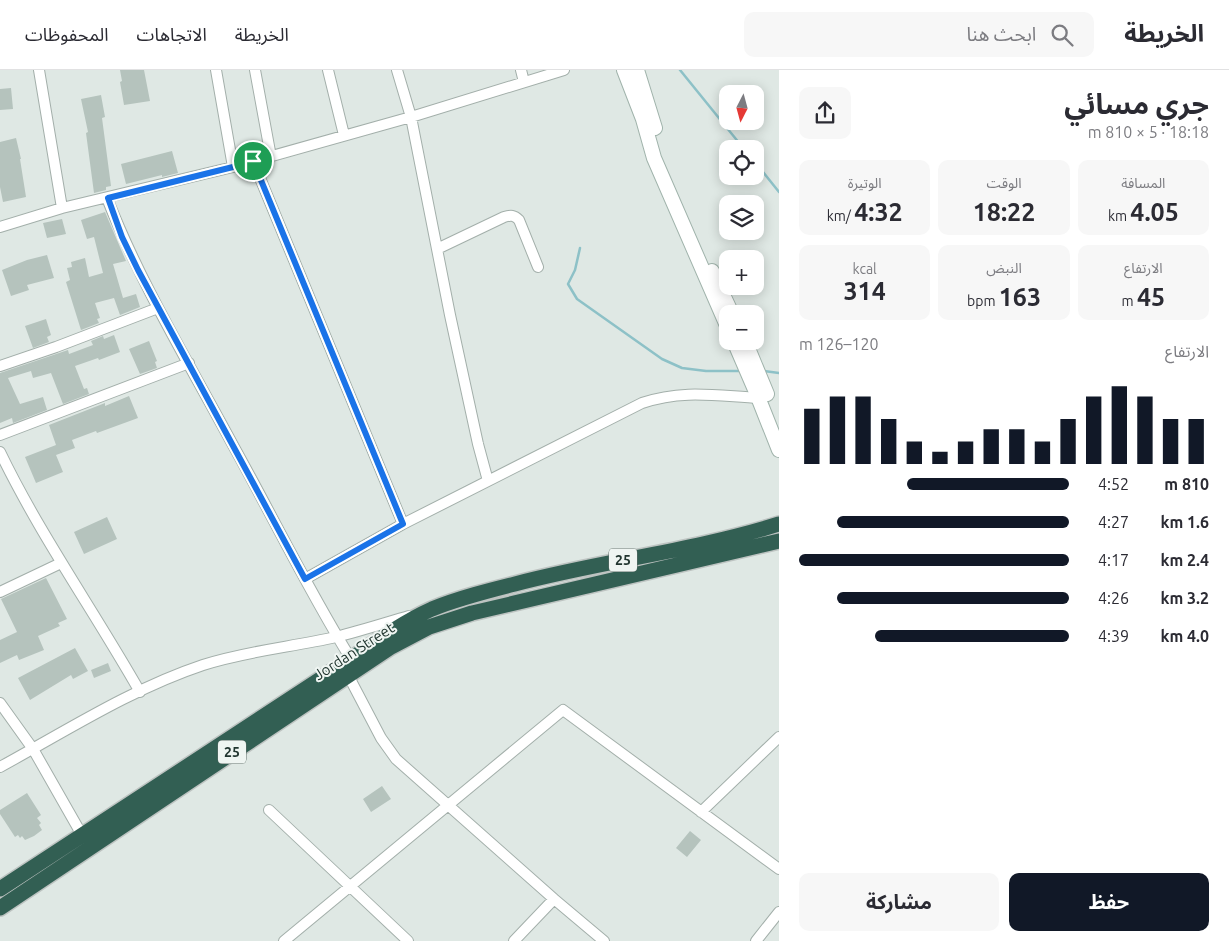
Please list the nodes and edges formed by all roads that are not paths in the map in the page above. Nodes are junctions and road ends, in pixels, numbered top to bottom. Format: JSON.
{"nodes":[{"id":1,"x":39,"y":70,"type":"edge"},
{"id":2,"x":216,"y":70,"type":"edge"},
{"id":3,"x":255,"y":70,"type":"edge"},
{"id":4,"x":328,"y":70,"type":"edge"},
{"id":5,"x":397,"y":70,"type":"edge"},
{"id":6,"x":521,"y":70,"type":"edge"},
{"id":7,"x":564,"y":70,"type":"edge"},
{"id":8,"x":624,"y":70,"type":"edge"},
{"id":9,"x":637,"y":70,"type":"edge"},
{"id":10,"x":524,"y":82,"type":"junction"},
{"id":11,"x":411,"y":117,"type":"junction"},
{"id":12,"x":344,"y":135,"type":"junction"},
{"id":13,"x":271,"y":157,"type":"junction"},
{"id":14,"x":253,"y":161,"type":"junction"},
{"id":15,"x":233,"y":167,"type":"junction"},
{"id":16,"x":108,"y":198,"type":"junction"},
{"id":17,"x":62,"y":208,"type":"junction"},
{"id":18,"x":0,"y":227,"type":"edge"},
{"id":19,"x":437,"y":249,"type":"junction"},
{"id":20,"x":538,"y":267,"type":"dead end"},
{"id":21,"x":728,"y":305,"type":"edge"},
{"id":22,"x":719,"y":307,"type":"edge"},
{"id":23,"x":158,"y":308,"type":"junction"},
{"id":24,"x":741,"y":350,"type":"edge"},
{"id":25,"x":746,"y":350,"type":"edge"},
{"id":26,"x":748,"y":360,"type":"junction"},
{"id":27,"x":189,"y":363,"type":"junction"},
{"id":28,"x":0,"y":366,"type":"edge"},
{"id":29,"x":762,"y":394,"type":"junction"},
{"id":30,"x":779,"y":424,"type":"edge"},
{"id":31,"x":0,"y":435,"type":"edge"},
{"id":32,"x":779,"y":450,"type":"edge"},
{"id":33,"x":0,"y":452,"type":"edge"},
{"id":34,"x":488,"y":482,"type":"junction"},
{"id":35,"x":403,"y":524,"type":"junction"},
{"id":36,"x":779,"y":524,"type":"edge"},
{"id":37,"x":779,"y":541,"type":"edge"},
{"id":38,"x":61,"y":562,"type":"junction"},
{"id":39,"x":305,"y":579,"type":"junction"},
{"id":40,"x":0,"y":592,"type":"edge"},
{"id":41,"x":468,"y":596,"type":"junction"},
{"id":42,"x":433,"y":609,"type":"junction"},
{"id":43,"x":472,"y":613,"type":"junction"},
{"id":44,"x":337,"y":637,"type":"junction"},
{"id":45,"x":351,"y":659,"type":"junction"},
{"id":46,"x":348,"y":675,"type":"junction"},
{"id":47,"x":140,"y":692,"type":"junction"},
{"id":48,"x":0,"y":704,"type":"edge"},
{"id":49,"x":779,"y":737,"type":"edge"},
{"id":50,"x":33,"y":749,"type":"junction"},
{"id":51,"x":0,"y":767,"type":"edge"},
{"id":52,"x":448,"y":804,"type":"junction"},
{"id":53,"x":269,"y":810,"type":"dead end"},
{"id":54,"x":701,"y":812,"type":"junction"},
{"id":55,"x":82,"y":835,"type":"junction"},
{"id":56,"x":779,"y":869,"type":"edge"},
{"id":57,"x":348,"y":886,"type":"junction"},
{"id":58,"x":0,"y":888,"type":"edge"},
{"id":59,"x":554,"y":899,"type":"junction"},
{"id":60,"x":0,"y":908,"type":"edge"},
{"id":61,"x":779,"y":912,"type":"edge"},
{"id":62,"x":284,"y":941,"type":"edge"},
{"id":63,"x":408,"y":941,"type":"edge"},
{"id":64,"x":514,"y":941,"type":"edge"},
{"id":65,"x":604,"y":941,"type":"edge"},
{"id":66,"x":756,"y":941,"type":"edge"}],
"edges":[{"from":1,"to":17,"type":"street"},
{"from":2,"to":15,"type":"street"},
{"from":3,"to":13,"type":"street"},
{"from":4,"to":12,"type":"street"},
{"from":5,"to":11,"type":"street"},
{"from":6,"to":10,"type":"street"},
{"from":7,"to":10,"type":"street"},
{"from":8,"to":22,"type":"main road"},
{"from":9,"to":21,"type":"main road"},
{"from":10,"to":11,"type":"street"},
{"from":11,"to":12,"type":"street"},
{"from":11,"to":19,"type":"street"},
{"from":12,"to":13,"type":"street"},
{"from":13,"to":14,"type":"street"},
{"from":14,"to":15,"type":"street"},
{"from":14,"to":35,"type":"street"},
{"from":15,"to":16,"type":"street"},
{"from":16,"to":17,"type":"street"},
{"from":16,"to":23,"type":"street"},
{"from":17,"to":18,"type":"street"},
{"from":19,"to":20,"type":"street"},
{"from":19,"to":34,"type":"street"},
{"from":23,"to":27,"type":"street"},
{"from":23,"to":28,"type":"street"},
{"from":24,"to":26,"type":"main road"},
{"from":25,"to":26,"type":"main road"},
{"from":26,"to":29,"type":"main road"},
{"from":27,"to":31,"type":"street"},
{"from":27,"to":39,"type":"street"},
{"from":29,"to":30,"type":"main road"},
{"from":29,"to":32,"type":"main road"},
{"from":29,"to":34,"type":"street"},
{"from":33,"to":38,"type":"street"},
{"from":34,"to":35,"type":"street"},
{"from":35,"to":39,"type":"street"},
{"from":36,"to":41,"type":"highway","name":"Jordan Street","number":"25"},
{"from":37,"to":43,"type":"highway","name":"Jordan Street","number":"25"},
{"from":38,"to":40,"type":"street"},
{"from":38,"to":47,"type":"street"},
{"from":39,"to":44,"type":"street"},
{"from":41,"to":42,"type":"highway","name":"Jordan Street","number":"25"},
{"from":41,"to":43,"type":"highway"},
{"from":42,"to":44,"type":"street"},
{"from":42,"to":45,"type":"highway","name":"Jordan Street","number":"25"},
{"from":43,"to":46,"type":"highway","name":"Jordan Street","number":"25"},
{"from":44,"to":45,"type":"street"},
{"from":44,"to":47,"type":"street"},
{"from":45,"to":55,"type":"highway","name":"Jordan Street","number":"25"},
{"from":46,"to":52,"type":"street"},
{"from":46,"to":60,"type":"highway","name":"Jordan Street","number":"25"},
{"from":47,"to":50,"type":"street"},
{"from":48,"to":50,"type":"street"},
{"from":49,"to":54,"type":"street"},
{"from":50,"to":51,"type":"street"},
{"from":50,"to":55,"type":"street"},
{"from":52,"to":54,"type":"street"},
{"from":52,"to":57,"type":"street"},
{"from":52,"to":59,"type":"street"},
{"from":53,"to":57,"type":"street"},
{"from":54,"to":56,"type":"street"},
{"from":55,"to":58,"type":"highway","name":"Jordan Street","number":"25"},
{"from":57,"to":62,"type":"street"},
{"from":57,"to":63,"type":"street"},
{"from":59,"to":64,"type":"street"},
{"from":59,"to":65,"type":"street"},
{"from":61,"to":66,"type":"street"}]}
